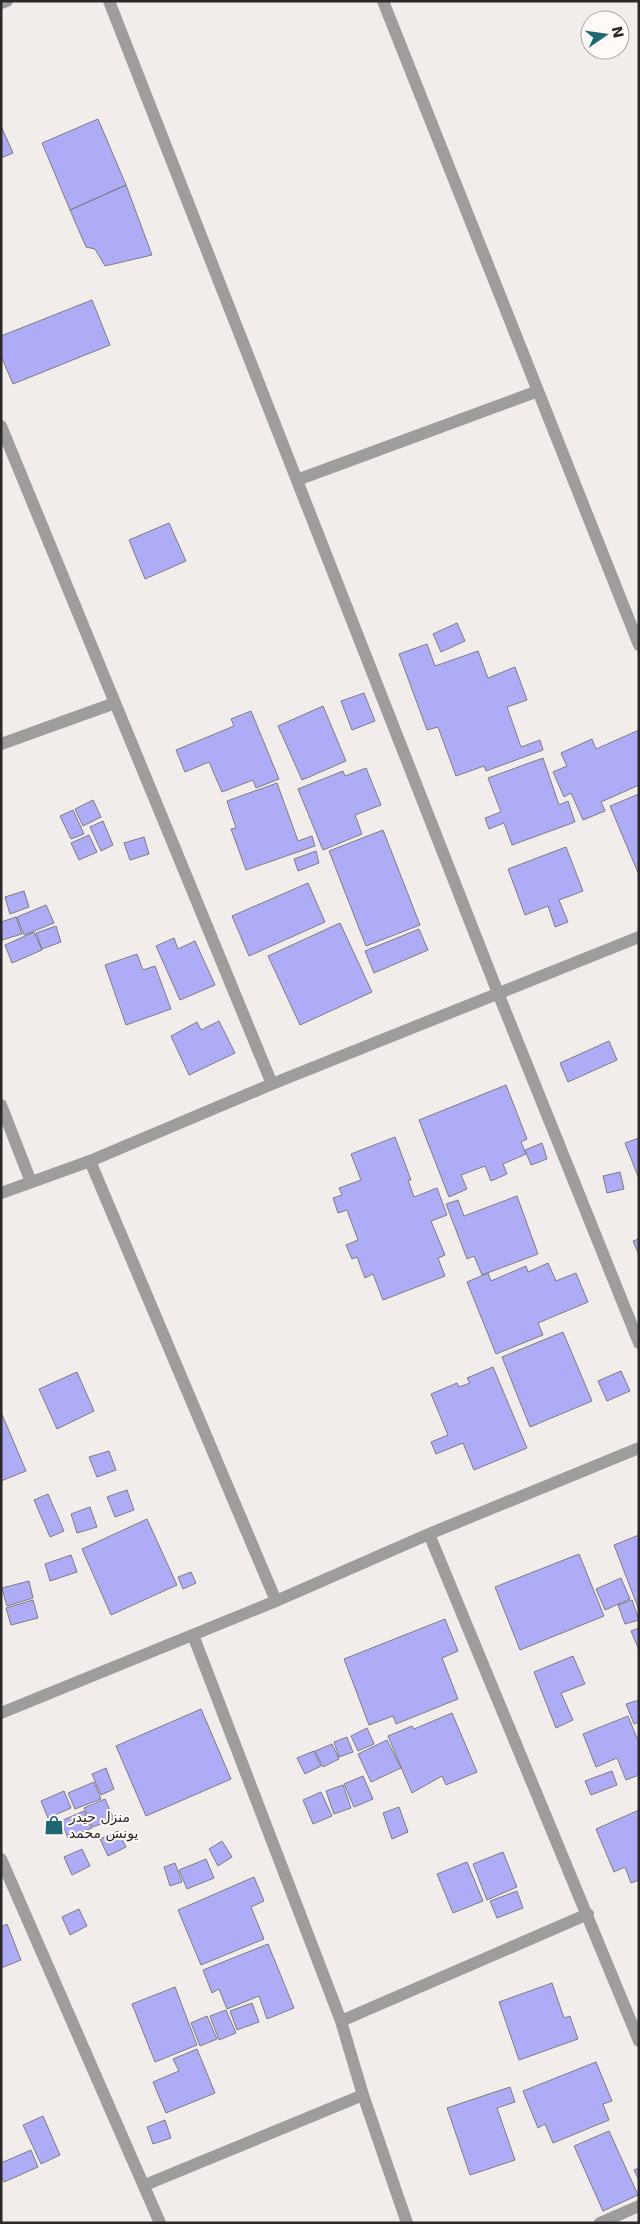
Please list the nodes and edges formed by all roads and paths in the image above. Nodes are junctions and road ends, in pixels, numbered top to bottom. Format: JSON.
{"nodes":[{"id":1,"x":7,"y":1,"type":"edge"},
{"id":2,"x":109,"y":1,"type":"edge"},
{"id":3,"x":383,"y":1,"type":"edge"},
{"id":4,"x":1,"y":3,"type":"edge"},
{"id":5,"x":538,"y":391,"type":"junction"},
{"id":6,"x":1,"y":426,"type":"edge"},
{"id":7,"x":297,"y":480,"type":"junction"},
{"id":8,"x":639,"y":645,"type":"edge"},
{"id":9,"x":114,"y":703,"type":"junction"},
{"id":10,"x":1,"y":744,"type":"edge"},
{"id":11,"x":639,"y":937,"type":"edge"},
{"id":12,"x":498,"y":993,"type":"junction"},
{"id":13,"x":272,"y":1084,"type":"junction"},
{"id":14,"x":1,"y":1105,"type":"edge"},
{"id":15,"x":90,"y":1160,"type":"junction"},
{"id":16,"x":31,"y":1182,"type":"junction"},
{"id":17,"x":1,"y":1193,"type":"edge"},
{"id":18,"x":639,"y":1343,"type":"edge"},
{"id":19,"x":639,"y":1448,"type":"edge"},
{"id":20,"x":429,"y":1534,"type":"junction"},
{"id":21,"x":276,"y":1601,"type":"junction"},
{"id":22,"x":193,"y":1635,"type":"junction"},
{"id":23,"x":1,"y":1713,"type":"edge"},
{"id":24,"x":1,"y":1859,"type":"edge"},
{"id":25,"x":588,"y":1914,"type":"junction"},
{"id":26,"x":341,"y":2021,"type":"junction"},
{"id":27,"x":639,"y":2041,"type":"edge"},
{"id":28,"x":362,"y":2096,"type":"junction"},
{"id":29,"x":145,"y":2186,"type":"junction"},
{"id":30,"x":639,"y":2206,"type":"edge"},
{"id":31,"x":160,"y":2223,"type":"edge"},
{"id":32,"x":408,"y":2223,"type":"edge"},
{"id":33,"x":600,"y":2223,"type":"edge"}],
"edges":[{"from":1,"to":4,"type":"street"},
{"from":2,"to":7,"type":"street"},
{"from":3,"to":5,"type":"street"},
{"from":5,"to":7,"type":"street"},
{"from":5,"to":8,"type":"street"},
{"from":6,"to":9,"type":"street"},
{"from":7,"to":12,"type":"street"},
{"from":9,"to":10,"type":"street"},
{"from":9,"to":13,"type":"street"},
{"from":11,"to":12,"type":"street"},
{"from":12,"to":13,"type":"street"},
{"from":12,"to":18,"type":"street"},
{"from":13,"to":15,"type":"street"},
{"from":14,"to":16,"type":"street"},
{"from":15,"to":16,"type":"street"},
{"from":15,"to":21,"type":"street"},
{"from":16,"to":17,"type":"street"},
{"from":19,"to":20,"type":"street"},
{"from":20,"to":21,"type":"street"},
{"from":20,"to":25,"type":"street"},
{"from":21,"to":22,"type":"street"},
{"from":22,"to":23,"type":"street"},
{"from":22,"to":26,"type":"street"},
{"from":24,"to":29,"type":"street"},
{"from":25,"to":26,"type":"street"},
{"from":25,"to":27,"type":"street"},
{"from":26,"to":28,"type":"street"},
{"from":28,"to":29,"type":"street"},
{"from":28,"to":32,"type":"street"},
{"from":29,"to":31,"type":"street"},
{"from":30,"to":33,"type":"street"}]}
